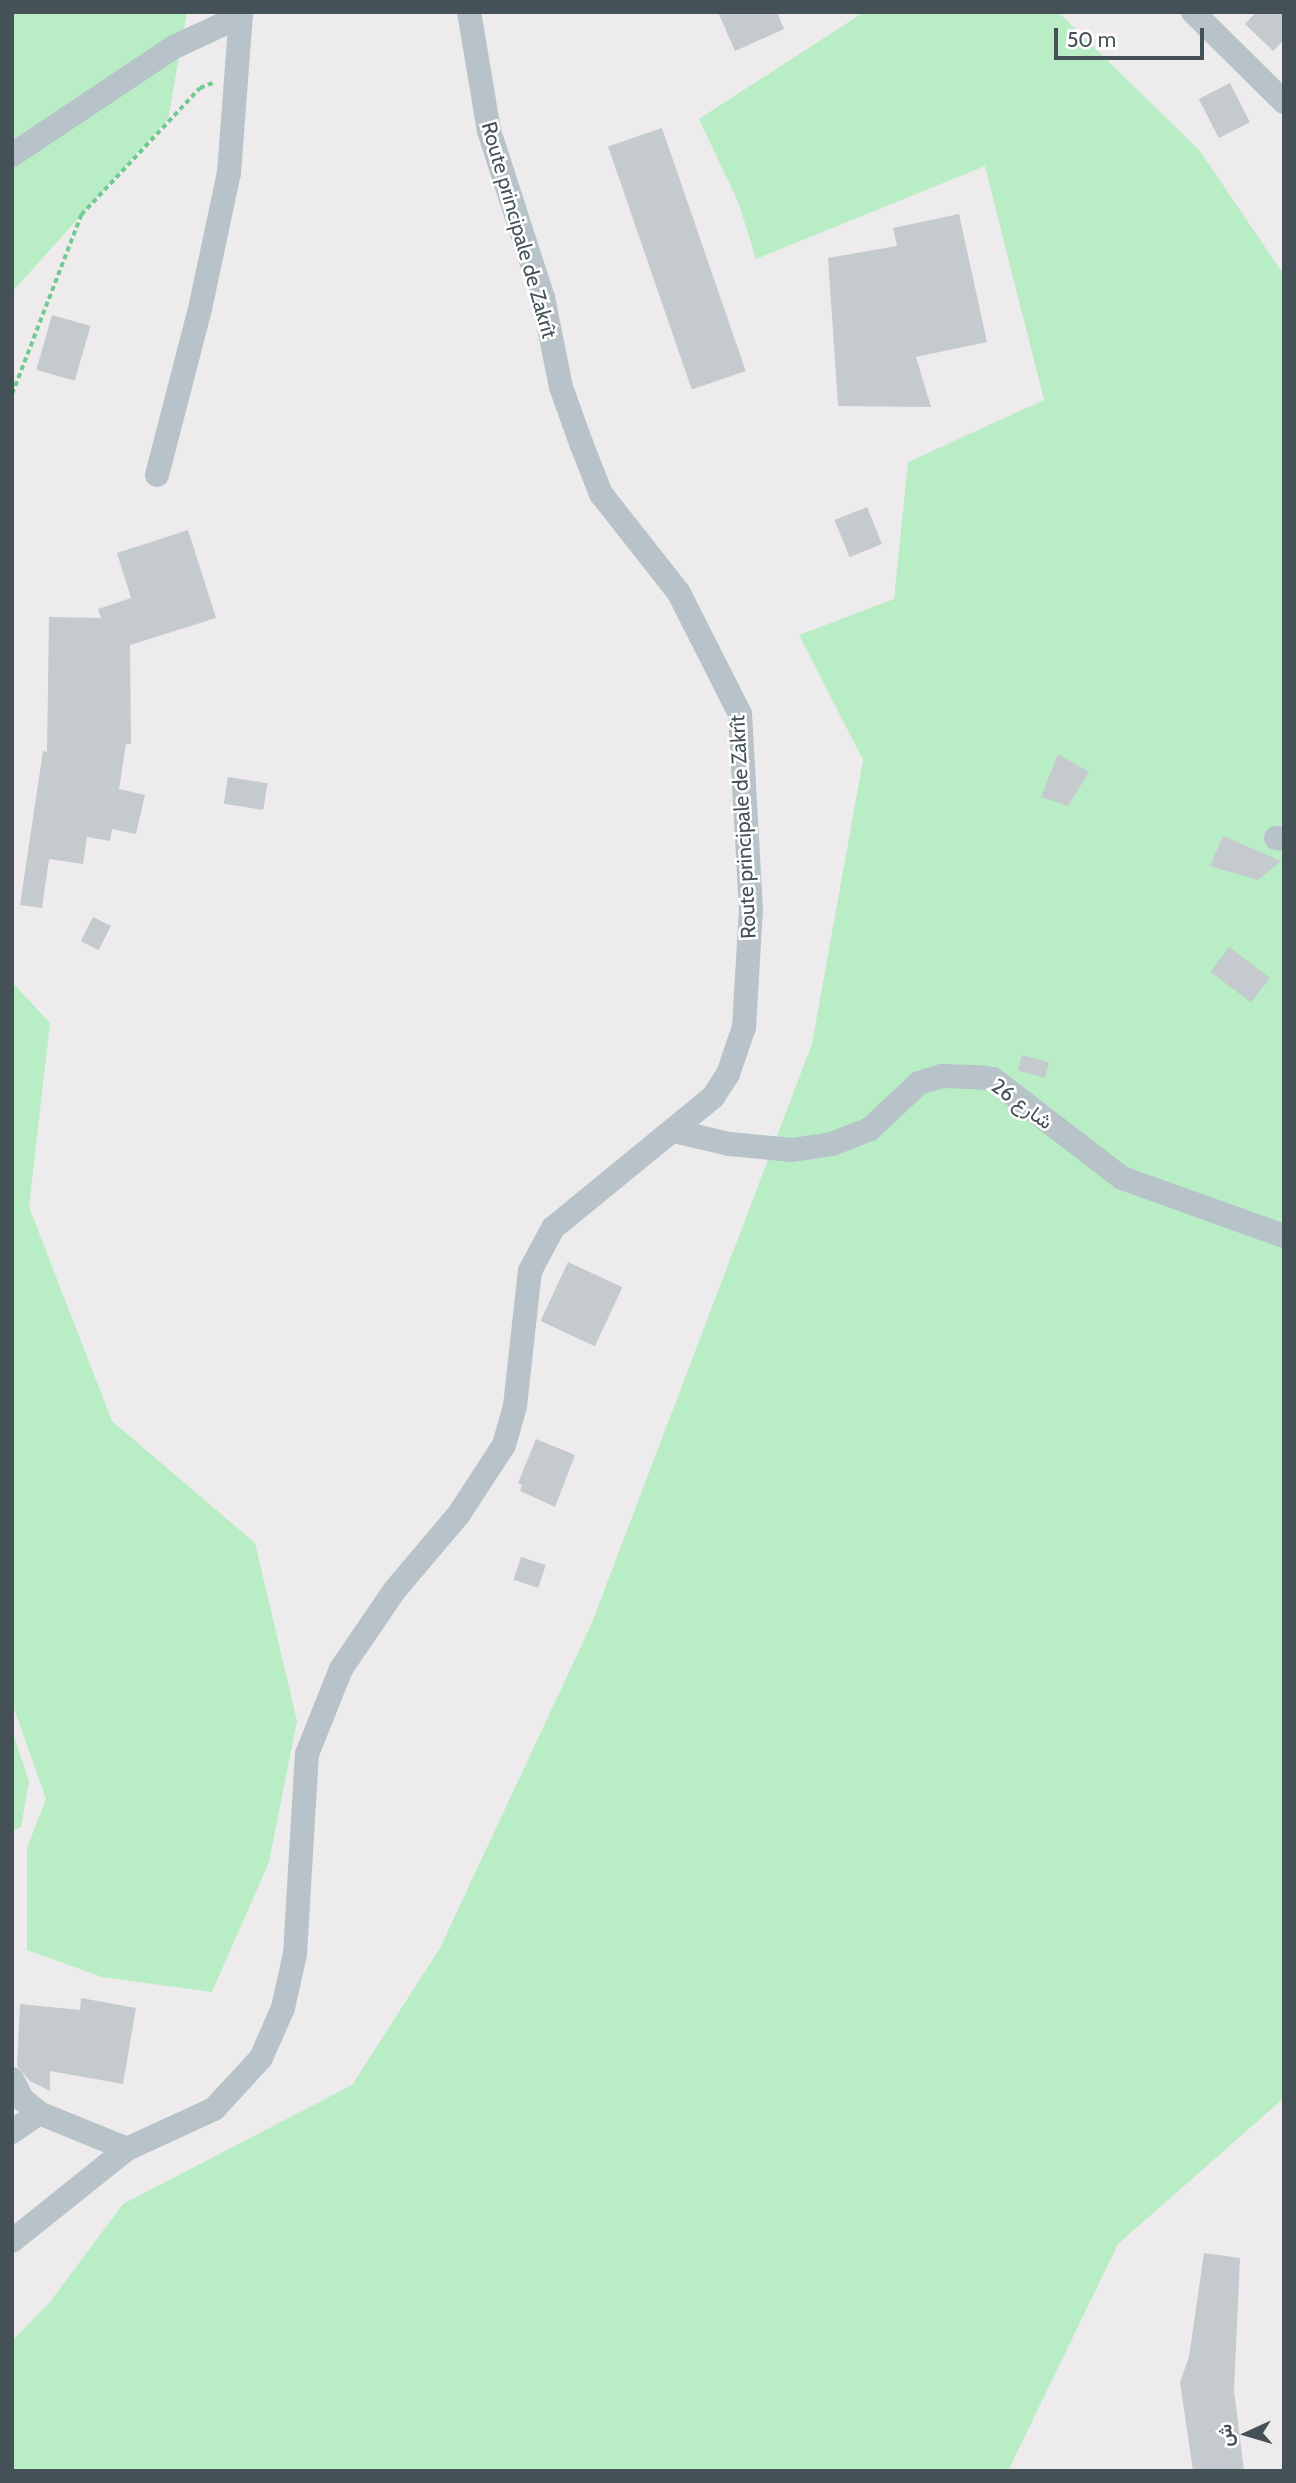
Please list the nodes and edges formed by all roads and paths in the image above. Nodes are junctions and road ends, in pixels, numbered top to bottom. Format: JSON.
{"nodes":[{"id":1,"x":469,"y":12,"type":"edge"},
{"id":2,"x":1193,"y":12,"type":"edge"},
{"id":3,"x":241,"y":14,"type":"edge"},
{"id":4,"x":238,"y":73,"type":"junction"},
{"id":5,"x":1284,"y":102,"type":"edge"},
{"id":6,"x":12,"y":155,"type":"edge"},
{"id":7,"x":12,"y":394,"type":"edge"},
{"id":8,"x":157,"y":475,"type":"dead end"},
{"id":9,"x":674,"y":1131,"type":"junction"},
{"id":10,"x":1284,"y":1236,"type":"edge"},
{"id":11,"x":12,"y":2079,"type":"edge"},
{"id":12,"x":39,"y":2113,"type":"junction"},
{"id":13,"x":12,"y":2132,"type":"edge"},
{"id":14,"x":127,"y":2148,"type":"junction"},
{"id":15,"x":12,"y":2241,"type":"edge"}],
"edges":[{"from":1,"to":9,"type":"street","name":"Route principale de Zakrît"},
{"from":2,"to":5,"type":"street"},
{"from":3,"to":4,"type":"street"},
{"from":3,"to":6,"type":"street"},
{"from":4,"to":7,"type":"path"},
{"from":4,"to":8,"type":"street"},
{"from":9,"to":10,"type":"street","name":"شارع 26"},
{"from":9,"to":14,"type":"street","name":"Route principale de Zakrît"},
{"from":11,"to":12,"type":"street"},
{"from":12,"to":13,"type":"street"},
{"from":12,"to":14,"type":"street"},
{"from":14,"to":15,"type":"street"}]}
